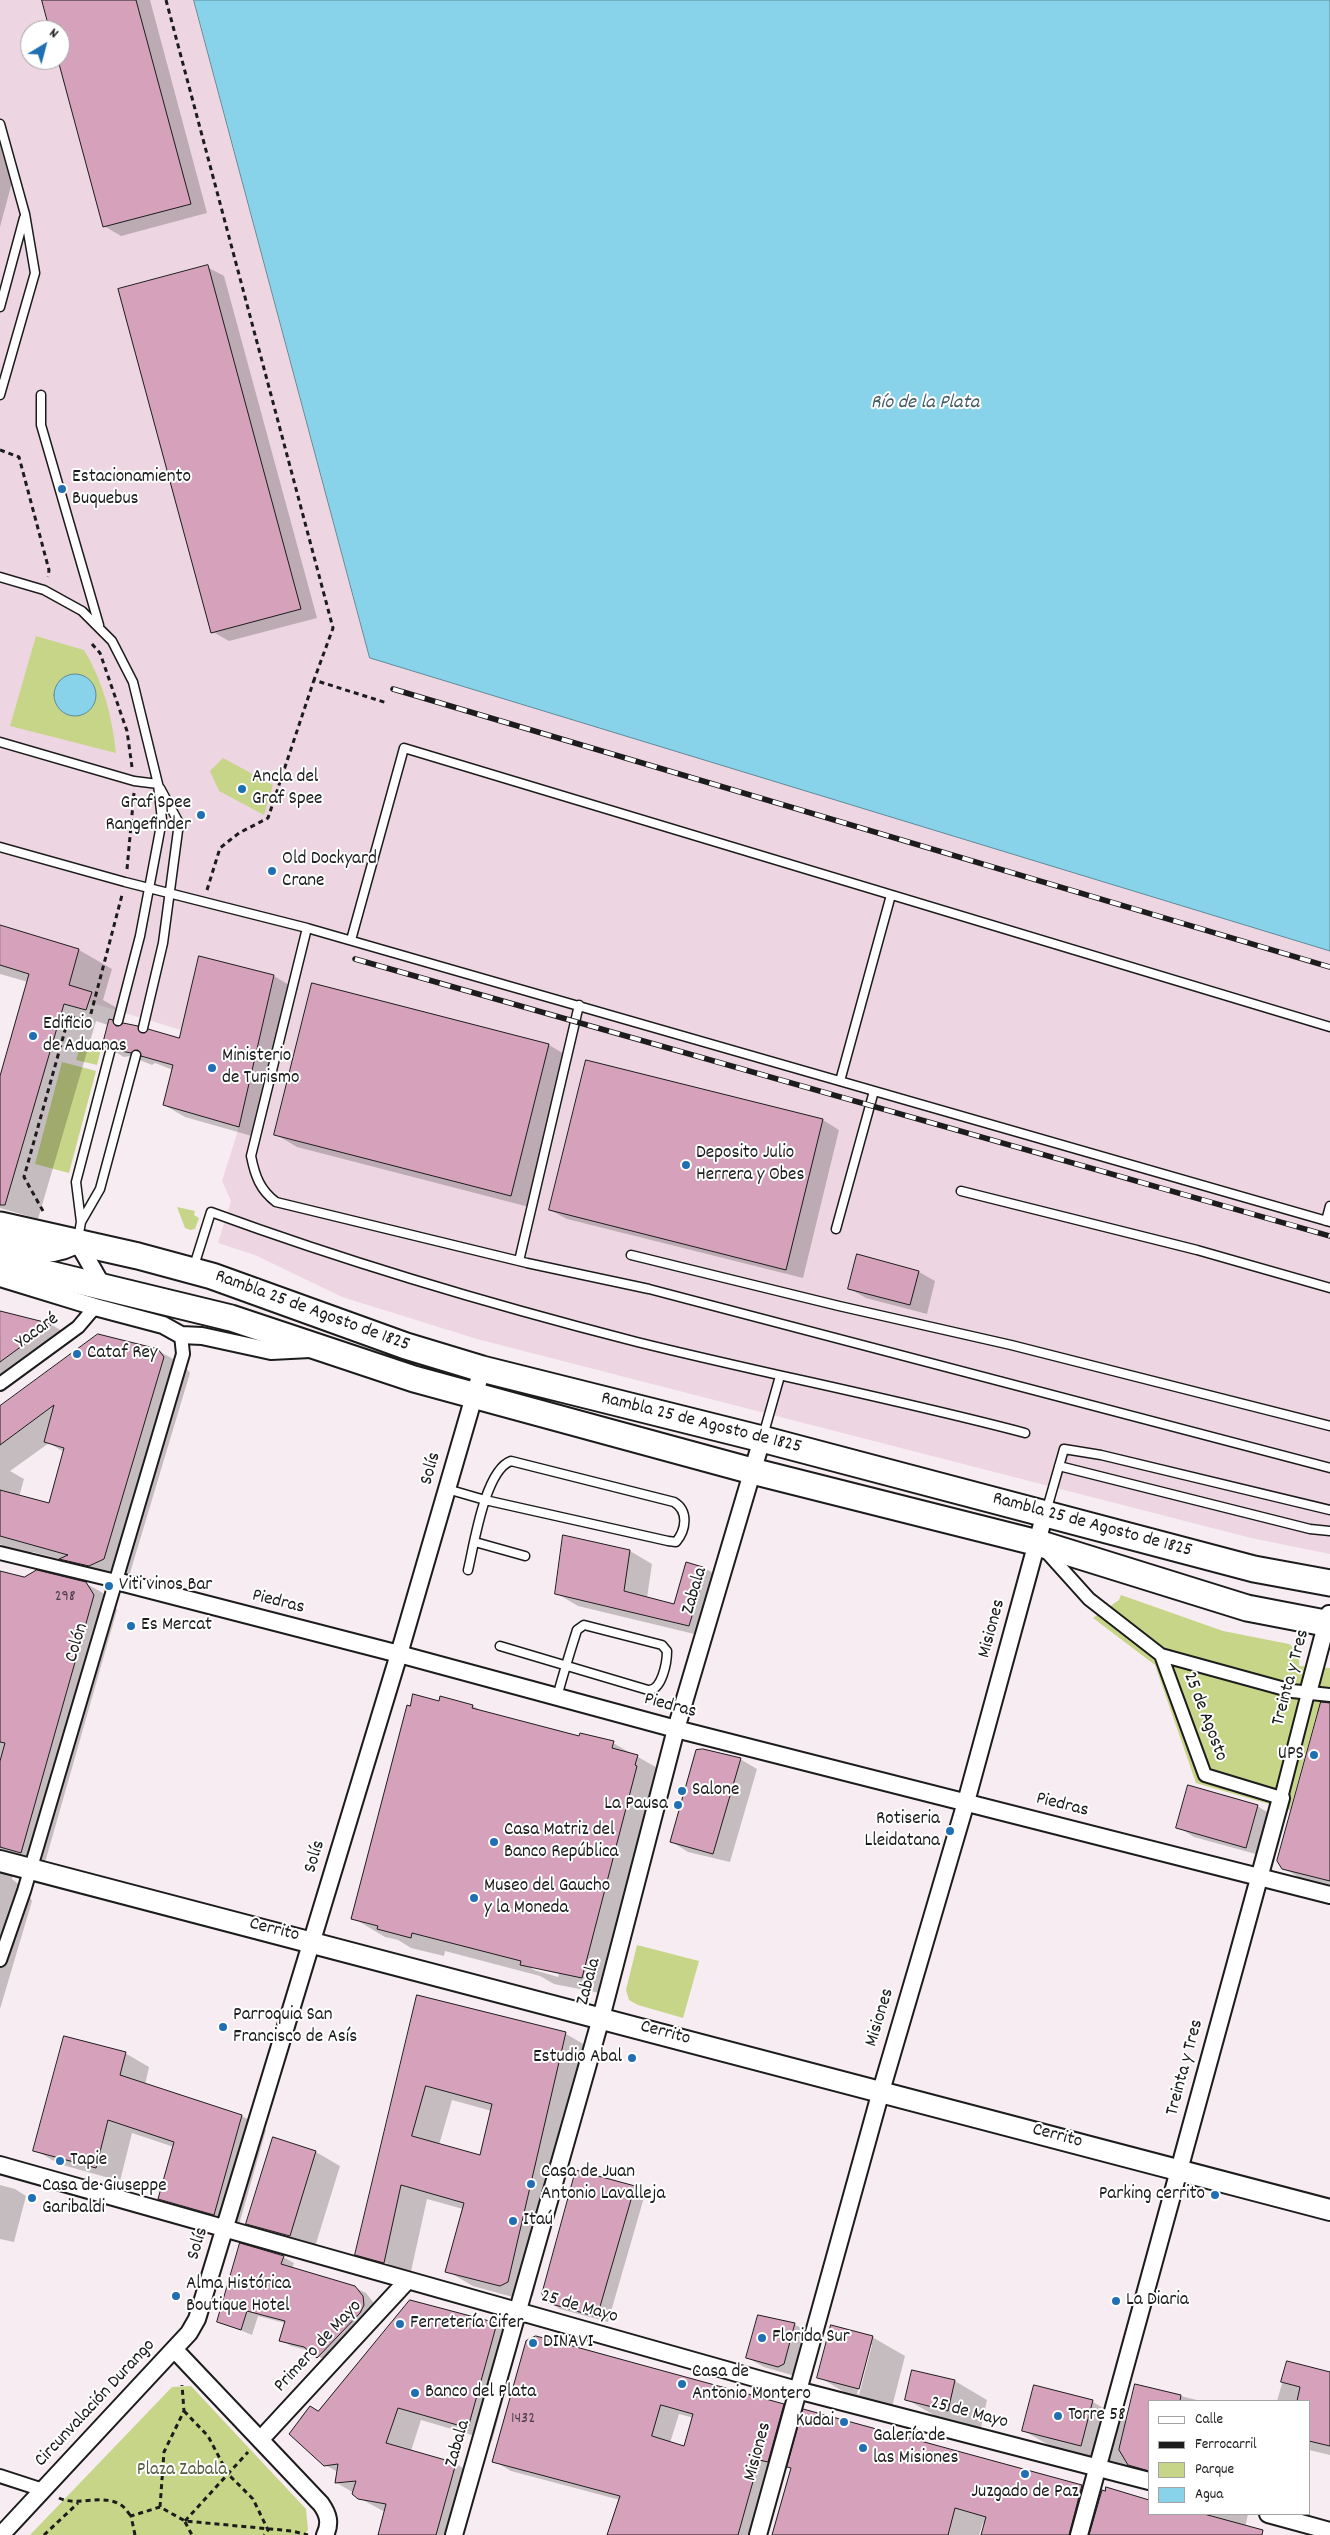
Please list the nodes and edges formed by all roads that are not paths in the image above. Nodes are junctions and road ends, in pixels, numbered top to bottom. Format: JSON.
{"nodes":[{"id":1,"x":0,"y":124,"type":"edge"},
{"id":2,"x":25,"y":214,"type":"junction"},
{"id":3,"x":0,"y":307,"type":"edge"},
{"id":4,"x":3,"y":375,"type":"edge"},
{"id":5,"x":0,"y":395,"type":"edge"},
{"id":6,"x":41,"y":395,"type":"dead end"},
{"id":7,"x":0,"y":577,"type":"edge"},
{"id":8,"x":99,"y":626,"type":"junction"},
{"id":9,"x":0,"y":742,"type":"edge"},
{"id":10,"x":158,"y":784,"type":"junction"},
{"id":11,"x":0,"y":847,"type":"edge"},
{"id":12,"x":149,"y":887,"type":"junction"},
{"id":13,"x":171,"y":892,"type":"junction"},
{"id":14,"x":891,"y":894,"type":"junction"},
{"id":15,"x":307,"y":928,"type":"junction"},
{"id":16,"x":352,"y":940,"type":"junction"},
{"id":17,"x":579,"y":1005,"type":"junction"},
{"id":18,"x":118,"y":1021,"type":"dead end"},
{"id":19,"x":1330,"y":1027,"type":"edge"},
{"id":20,"x":143,"y":1028,"type":"dead end"},
{"id":21,"x":111,"y":1048,"type":"dead end"},
{"id":22,"x":136,"y":1055,"type":"dead end"},
{"id":23,"x":840,"y":1081,"type":"junction"},
{"id":24,"x":874,"y":1091,"type":"junction"},
{"id":25,"x":961,"y":1191,"type":"dead end"},
{"id":26,"x":1330,"y":1206,"type":"edge"},
{"id":27,"x":1328,"y":1222,"type":"edge"},
{"id":28,"x":0,"y":1225,"type":"edge"},
{"id":29,"x":836,"y":1229,"type":"dead end"},
{"id":30,"x":79,"y":1232,"type":"junction"},
{"id":31,"x":0,"y":1245,"type":"edge"},
{"id":32,"x":631,"y":1255,"type":"dead end"},
{"id":33,"x":518,"y":1261,"type":"junction"},
{"id":34,"x":0,"y":1262,"type":"edge"},
{"id":35,"x":193,"y":1271,"type":"junction"},
{"id":36,"x":0,"y":1278,"type":"edge"},
{"id":37,"x":1330,"y":1288,"type":"edge"},
{"id":38,"x":99,"y":1297,"type":"junction"},
{"id":39,"x":182,"y":1335,"type":"junction"},
{"id":40,"x":325,"y":1348,"type":"junction"},
{"id":41,"x":482,"y":1369,"type":"junction"},
{"id":42,"x":780,"y":1376,"type":"junction"},
{"id":43,"x":0,"y":1384,"type":"edge"},
{"id":44,"x":475,"y":1395,"type":"junction"},
{"id":45,"x":1330,"y":1426,"type":"edge"},
{"id":46,"x":1025,"y":1434,"type":"dead end"},
{"id":47,"x":762,"y":1439,"type":"junction"},
{"id":48,"x":1059,"y":1466,"type":"junction"},
{"id":49,"x":1330,"y":1468,"type":"edge"},
{"id":50,"x":752,"y":1471,"type":"junction"},
{"id":51,"x":447,"y":1489,"type":"junction"},
{"id":52,"x":485,"y":1500,"type":"junction"},
{"id":53,"x":1330,"y":1510,"type":"edge"},
{"id":54,"x":1045,"y":1514,"type":"junction"},
{"id":55,"x":1330,"y":1531,"type":"edge"},
{"id":56,"x":475,"y":1542,"type":"junction"},
{"id":57,"x":1038,"y":1543,"type":"junction"},
{"id":58,"x":0,"y":1553,"type":"edge"},
{"id":59,"x":525,"y":1556,"type":"dead end"},
{"id":60,"x":468,"y":1570,"type":"dead end"},
{"id":61,"x":116,"y":1582,"type":"junction"},
{"id":62,"x":1330,"y":1584,"type":"edge"},
{"id":63,"x":1329,"y":1620,"type":"edge"},
{"id":64,"x":500,"y":1646,"type":"dead end"},
{"id":65,"x":399,"y":1654,"type":"junction"},
{"id":66,"x":1161,"y":1655,"type":"junction"},
{"id":67,"x":566,"y":1665,"type":"junction"},
{"id":68,"x":1308,"y":1693,"type":"junction"},
{"id":69,"x":1330,"y":1694,"type":"edge"},
{"id":70,"x":557,"y":1697,"type":"junction"},
{"id":71,"x":676,"y":1730,"type":"junction"},
{"id":72,"x":1281,"y":1798,"type":"junction"},
{"id":73,"x":966,"y":1802,"type":"junction"},
{"id":74,"x":0,"y":1861,"type":"edge"},
{"id":75,"x":30,"y":1869,"type":"junction"},
{"id":76,"x":1260,"y":1877,"type":"junction"},
{"id":77,"x":1330,"y":1895,"type":"edge"},
{"id":78,"x":312,"y":1941,"type":"junction"},
{"id":79,"x":0,"y":1960,"type":"edge"},
{"id":80,"x":601,"y":2018,"type":"junction"},
{"id":81,"x":880,"y":2091,"type":"junction"},
{"id":82,"x":0,"y":2165,"type":"edge"},
{"id":83,"x":1179,"y":2170,"type":"junction"},
{"id":84,"x":1330,"y":2210,"type":"edge"},
{"id":85,"x":224,"y":2230,"type":"junction"},
{"id":86,"x":407,"y":2282,"type":"junction"},
{"id":87,"x":518,"y":2311,"type":"junction"},
{"id":88,"x":174,"y":2349,"type":"junction"},
{"id":89,"x":797,"y":2390,"type":"junction"},
{"id":90,"x":260,"y":2440,"type":"junction"},
{"id":91,"x":1098,"y":2468,"type":"junction"},
{"id":92,"x":0,"y":2476,"type":"edge"},
{"id":93,"x":1148,"y":2481,"type":"edge"},
{"id":94,"x":43,"y":2490,"type":"junction"},
{"id":95,"x":1272,"y":2515,"type":"edge"},
{"id":96,"x":1330,"y":2531,"type":"edge"},
{"id":97,"x":1,"y":2535,"type":"edge"},
{"id":98,"x":325,"y":2535,"type":"edge"},
{"id":99,"x":454,"y":2535,"type":"edge"},
{"id":100,"x":758,"y":2535,"type":"edge"},
{"id":101,"x":1079,"y":2535,"type":"edge"}],
"edges":[{"from":1,"to":2,"type":"lane"},
{"from":2,"to":3,"type":"lane"},
{"from":2,"to":4,"type":"lane"},
{"from":4,"to":5,"type":"lane"},
{"from":6,"to":8,"type":"lane"},
{"from":7,"to":8,"type":"lane"},
{"from":8,"to":10,"type":"lane"},
{"from":9,"to":10,"type":"lane"},
{"from":10,"to":12,"type":"lane"},
{"from":10,"to":13,"type":"lane"},
{"from":11,"to":12,"type":"lane"},
{"from":12,"to":13,"type":"lane"},
{"from":12,"to":18,"type":"lane"},
{"from":13,"to":15,"type":"lane"},
{"from":13,"to":20,"type":"lane"},
{"from":14,"to":16,"type":"lane"},
{"from":14,"to":19,"type":"lane"},
{"from":14,"to":23,"type":"lane"},
{"from":15,"to":16,"type":"lane"},
{"from":15,"to":33,"type":"lane"},
{"from":16,"to":17,"type":"lane"},
{"from":17,"to":23,"type":"lane"},
{"from":17,"to":33,"type":"lane"},
{"from":21,"to":30,"type":"lane"},
{"from":22,"to":30,"type":"lane"},
{"from":23,"to":24,"type":"lane"},
{"from":24,"to":27,"type":"lane"},
{"from":24,"to":29,"type":"lane"},
{"from":25,"to":37,"type":"lane"},
{"from":26,"to":27,"type":"lane"},
{"from":28,"to":30,"type":"main road","name":"Rambla 25 de Agosto de 1825"},
{"from":30,"to":31,"type":"street"},
{"from":30,"to":35,"type":"main road","name":"Rambla 25 de Agosto de 1825"},
{"from":30,"to":38,"type":"street"},
{"from":32,"to":45,"type":"lane"},
{"from":33,"to":49,"type":"lane"},
{"from":34,"to":38,"type":"main road","name":"Rambla 25 de Agosto de 1825"},
{"from":35,"to":41,"type":"main road","name":"Rambla 25 de Agosto de 1825"},
{"from":35,"to":42,"type":"lane"},
{"from":36,"to":38,"type":"street","name":"Rambla 25 de Agosto de 1825"},
{"from":38,"to":39,"type":"street","name":"Rambla 25 de Agosto de 1825"},
{"from":38,"to":40,"type":"main road","name":"Rambla 25 de Agosto de 1825"},
{"from":38,"to":43,"type":"street","name":"Yacaré"},
{"from":39,"to":40,"type":"street","name":"Rambla 25 de Agosto de 1825"},
{"from":39,"to":61,"type":"street","name":"Colón"},
{"from":40,"to":44,"type":"main road","name":"Rambla 25 de Agosto de 1825"},
{"from":41,"to":44,"type":"street","name":"Solís"},
{"from":41,"to":47,"type":"main road","name":"Rambla 25 de Agosto de 1825"},
{"from":42,"to":46,"type":"lane"},
{"from":42,"to":47,"type":"lane"},
{"from":44,"to":50,"type":"main road","name":"Rambla 25 de Agosto de 1825"},
{"from":44,"to":51,"type":"street","name":"Solís"},
{"from":47,"to":50,"type":"street","name":"Zabala"},
{"from":47,"to":54,"type":"main road","name":"Rambla 25 de Agosto de 1825"},
{"from":48,"to":53,"type":"lane"},
{"from":48,"to":54,"type":"lane"},
{"from":48,"to":55,"type":"lane"},
{"from":50,"to":57,"type":"main road","name":"Rambla 25 de Agosto de 1825"},
{"from":50,"to":71,"type":"street","name":"Zabala"},
{"from":51,"to":52,"type":"lane"},
{"from":51,"to":65,"type":"street","name":"Solís"},
{"from":52,"to":52,"type":"lane"},
{"from":52,"to":56,"type":"lane"},
{"from":54,"to":57,"type":"street","name":"Misiones"},
{"from":54,"to":62,"type":"main road","name":"Rambla 25 de Agosto de 1825"},
{"from":56,"to":59,"type":"lane"},
{"from":56,"to":60,"type":"lane"},
{"from":57,"to":63,"type":"main road","name":"Rambla 25 de Agosto de 1825"},
{"from":57,"to":66,"type":"street","name":"25 de Agosto"},
{"from":57,"to":73,"type":"street","name":"Misiones"},
{"from":58,"to":61,"type":"street","name":"Piedras"},
{"from":61,"to":65,"type":"street","name":"Piedras"},
{"from":61,"to":75,"type":"street","name":"Colón"},
{"from":63,"to":68,"type":"street","name":"Treinta y Tres"},
{"from":64,"to":67,"type":"lane"},
{"from":65,"to":70,"type":"street","name":"Piedras"},
{"from":65,"to":78,"type":"street","name":"Solís"},
{"from":66,"to":68,"type":"street","name":"25 de Agosto"},
{"from":66,"to":72,"type":"street","name":"25 de Agosto"},
{"from":67,"to":67,"type":"lane"},
{"from":67,"to":70,"type":"lane"},
{"from":68,"to":69,"type":"street","name":"25 de Agosto"},
{"from":68,"to":72,"type":"street","name":"Treinta y Tres"},
{"from":70,"to":71,"type":"street","name":"Piedras"},
{"from":71,"to":73,"type":"street","name":"Piedras"},
{"from":71,"to":80,"type":"street","name":"Zabala"},
{"from":72,"to":76,"type":"street","name":"Treinta y Tres"},
{"from":73,"to":76,"type":"street","name":"Piedras"},
{"from":73,"to":81,"type":"street","name":"Misiones"},
{"from":74,"to":75,"type":"street","name":"Cerrito"},
{"from":75,"to":78,"type":"street","name":"Cerrito"},
{"from":75,"to":79,"type":"street","name":"Colón"},
{"from":76,"to":77,"type":"street","name":"Piedras"},
{"from":76,"to":83,"type":"street","name":"Treinta y Tres"},
{"from":78,"to":80,"type":"street","name":"Cerrito"},
{"from":78,"to":85,"type":"street","name":"Solís"},
{"from":80,"to":81,"type":"street","name":"Cerrito"},
{"from":80,"to":87,"type":"street","name":"Zabala"},
{"from":81,"to":83,"type":"street","name":"Cerrito"},
{"from":81,"to":89,"type":"street","name":"Misiones"},
{"from":82,"to":85,"type":"street","name":"25 de Mayo"},
{"from":83,"to":84,"type":"street","name":"Cerrito"},
{"from":83,"to":91,"type":"street","name":"Treinta y Tres"},
{"from":85,"to":86,"type":"street","name":"25 de Mayo"},
{"from":85,"to":88,"type":"street","name":"Solís"},
{"from":86,"to":87,"type":"street","name":"25 de Mayo"},
{"from":86,"to":90,"type":"street","name":"Primero de Mayo"},
{"from":87,"to":89,"type":"street","name":"25 de Mayo"},
{"from":87,"to":99,"type":"street","name":"Zabala"},
{"from":88,"to":90,"type":"street","name":"Circunvalación Durango"},
{"from":88,"to":94,"type":"street","name":"Circunvalación Durango"},
{"from":89,"to":91,"type":"street","name":"25 de Mayo"},
{"from":89,"to":100,"type":"street","name":"Misiones"},
{"from":90,"to":98,"type":"street","name":"Circunvalación Durango"},
{"from":91,"to":93,"type":"street","name":"25 de Mayo"},
{"from":91,"to":101,"type":"street","name":"Treinta y Tres"},
{"from":92,"to":94,"type":"street"},
{"from":94,"to":97,"type":"street","name":"Circunvalación Durango"},
{"from":95,"to":96,"type":"street"}]}
